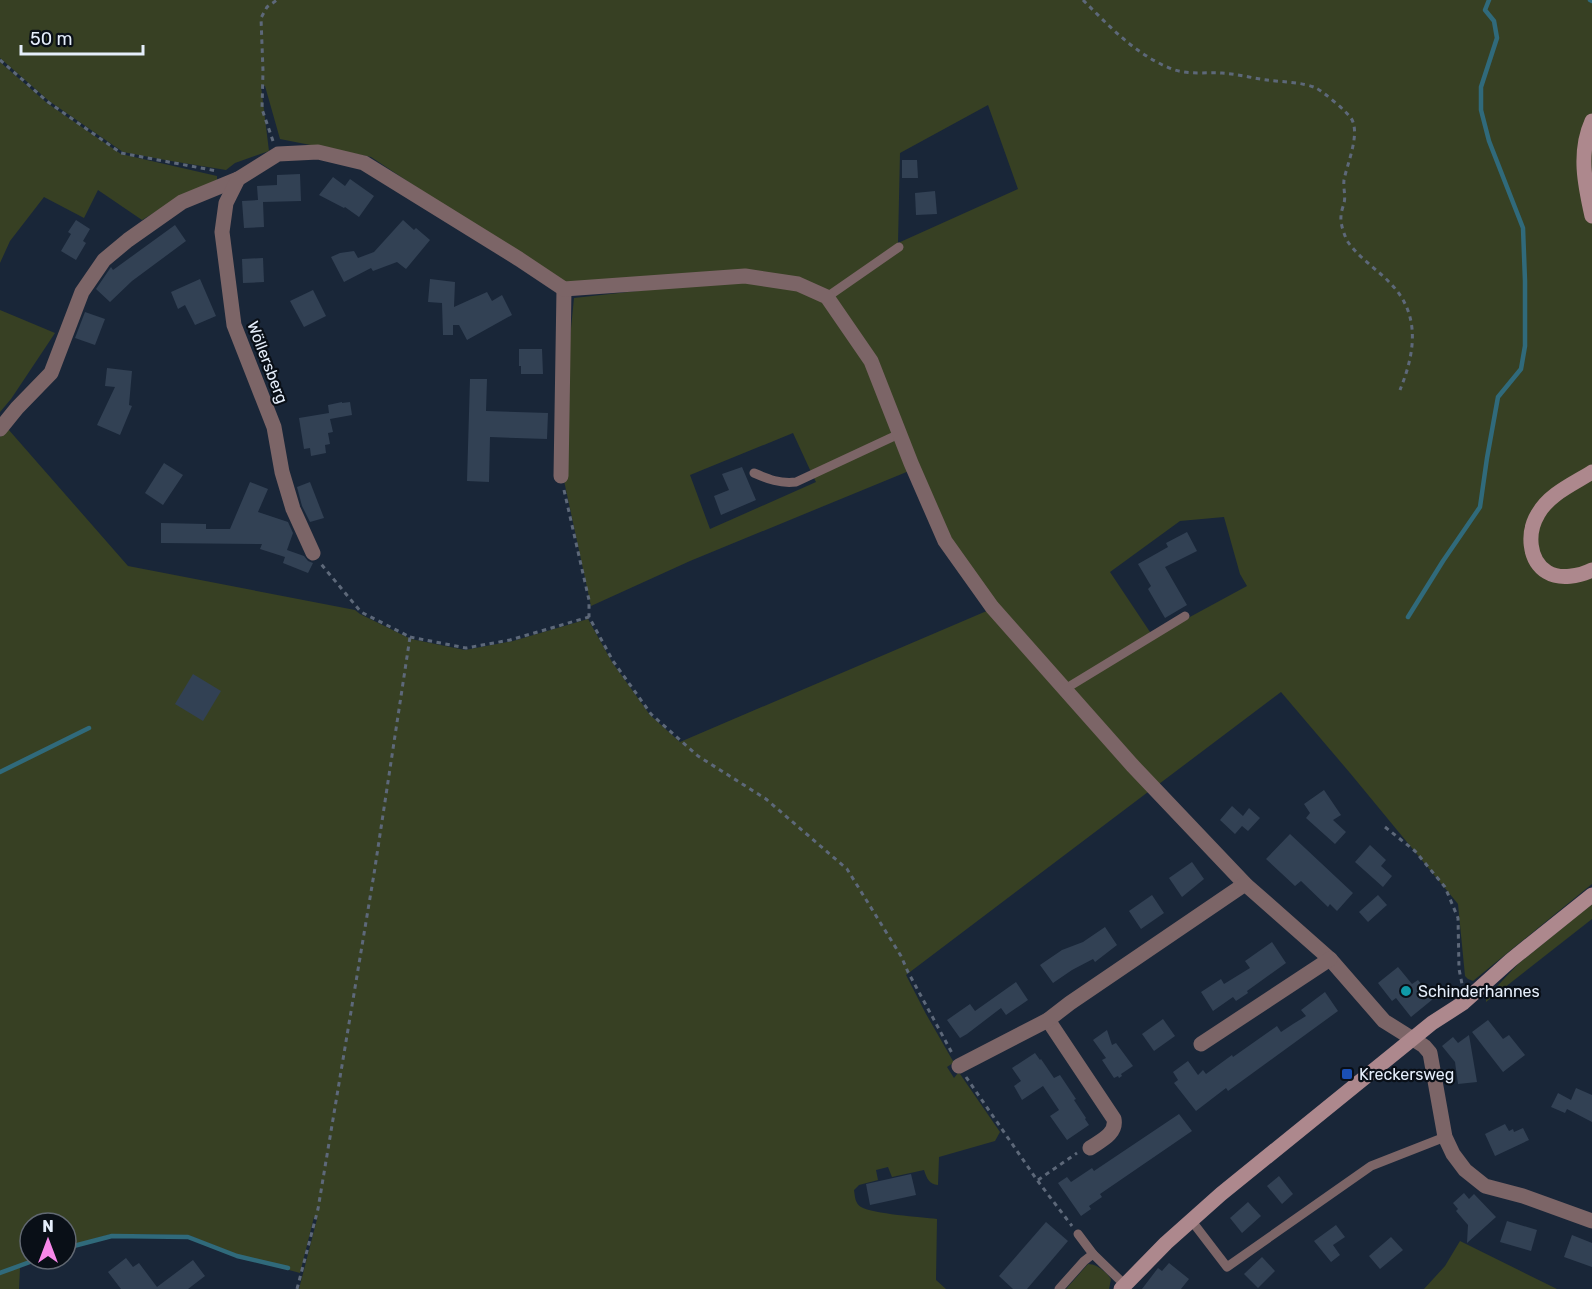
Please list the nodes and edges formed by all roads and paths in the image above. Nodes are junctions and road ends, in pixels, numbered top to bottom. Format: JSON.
{"nodes":[{"id":1,"x":277,"y":0,"type":"edge"},
{"id":2,"x":1083,"y":0,"type":"edge"},
{"id":3,"x":0,"y":60,"type":"edge"},
{"id":4,"x":1592,"y":121,"type":"edge"},
{"id":5,"x":278,"y":154,"type":"junction"},
{"id":6,"x":238,"y":179,"type":"junction"},
{"id":7,"x":1592,"y":216,"type":"edge"},
{"id":8,"x":899,"y":247,"type":"dead end"},
{"id":9,"x":558,"y":285,"type":"junction"},
{"id":10,"x":827,"y":297,"type":"junction"},
{"id":11,"x":1400,"y":390,"type":"dead end"},
{"id":12,"x":0,"y":429,"type":"edge"},
{"id":13,"x":899,"y":434,"type":"junction"},
{"id":14,"x":1592,"y":472,"type":"edge"},
{"id":15,"x":754,"y":473,"type":"dead end"},
{"id":16,"x":561,"y":476,"type":"joint"},
{"id":17,"x":313,"y":553,"type":"joint"},
{"id":18,"x":1592,"y":570,"type":"edge"},
{"id":19,"x":1185,"y":616,"type":"dead end"},
{"id":20,"x":589,"y":617,"type":"junction"},
{"id":21,"x":410,"y":637,"type":"junction"},
{"id":22,"x":1065,"y":689,"type":"junction"},
{"id":23,"x":1385,"y":827,"type":"dead end"},
{"id":24,"x":1245,"y":884,"type":"junction"},
{"id":25,"x":1592,"y":895,"type":"edge"},
{"id":26,"x":1330,"y":959,"type":"junction"},
{"id":27,"x":1475,"y":992,"type":"junction"},
{"id":28,"x":1048,"y":1020,"type":"junction"},
{"id":29,"x":1413,"y":1039,"type":"junction"},
{"id":30,"x":1201,"y":1044,"type":"dead end"},
{"id":31,"x":959,"y":1066,"type":"junction"},
{"id":32,"x":1445,"y":1137,"type":"junction"},
{"id":33,"x":1090,"y":1149,"type":"joint"},
{"id":34,"x":1037,"y":1180,"type":"junction"},
{"id":35,"x":1191,"y":1220,"type":"junction"},
{"id":36,"x":1592,"y":1221,"type":"edge"},
{"id":37,"x":1078,"y":1234,"type":"joint"},
{"id":38,"x":1093,"y":1254,"type":"junction"},
{"id":39,"x":1123,"y":1287,"type":"edge"},
{"id":40,"x":297,"y":1289,"type":"edge"},
{"id":41,"x":1059,"y":1289,"type":"edge"}],
"edges":[{"from":1,"to":5,"type":"path"},
{"from":2,"to":11,"type":"path"},
{"from":3,"to":6,"type":"path"},
{"from":4,"to":7,"type":"main road"},
{"from":5,"to":6,"type":"street"},
{"from":5,"to":9,"type":"street"},
{"from":6,"to":12,"type":"street"},
{"from":6,"to":17,"type":"street","name":"Wöllersberg"},
{"from":8,"to":10,"type":"lane"},
{"from":9,"to":10,"type":"street"},
{"from":9,"to":16,"type":"street"},
{"from":10,"to":13,"type":"street"},
{"from":13,"to":15,"type":"lane"},
{"from":13,"to":22,"type":"street"},
{"from":14,"to":18,"type":"main road"},
{"from":16,"to":20,"type":"path"},
{"from":17,"to":21,"type":"path"},
{"from":19,"to":22,"type":"lane"},
{"from":20,"to":21,"type":"path"},
{"from":20,"to":31,"type":"path"},
{"from":21,"to":40,"type":"path"},
{"from":22,"to":24,"type":"street"},
{"from":23,"to":27,"type":"path"},
{"from":24,"to":26,"type":"street"},
{"from":24,"to":28,"type":"street"},
{"from":25,"to":27,"type":"main road"},
{"from":26,"to":29,"type":"street"},
{"from":26,"to":30,"type":"street"},
{"from":27,"to":29,"type":"main road"},
{"from":28,"to":31,"type":"street"},
{"from":28,"to":33,"type":"street"},
{"from":29,"to":32,"type":"street"},
{"from":29,"to":35,"type":"main road"},
{"from":31,"to":34,"type":"path"},
{"from":32,"to":35,"type":"lane"},
{"from":32,"to":36,"type":"street"},
{"from":33,"to":34,"type":"path"},
{"from":34,"to":37,"type":"path"},
{"from":35,"to":39,"type":"main road"},
{"from":37,"to":38,"type":"lane"},
{"from":38,"to":39,"type":"lane"},
{"from":38,"to":41,"type":"lane"}]}
